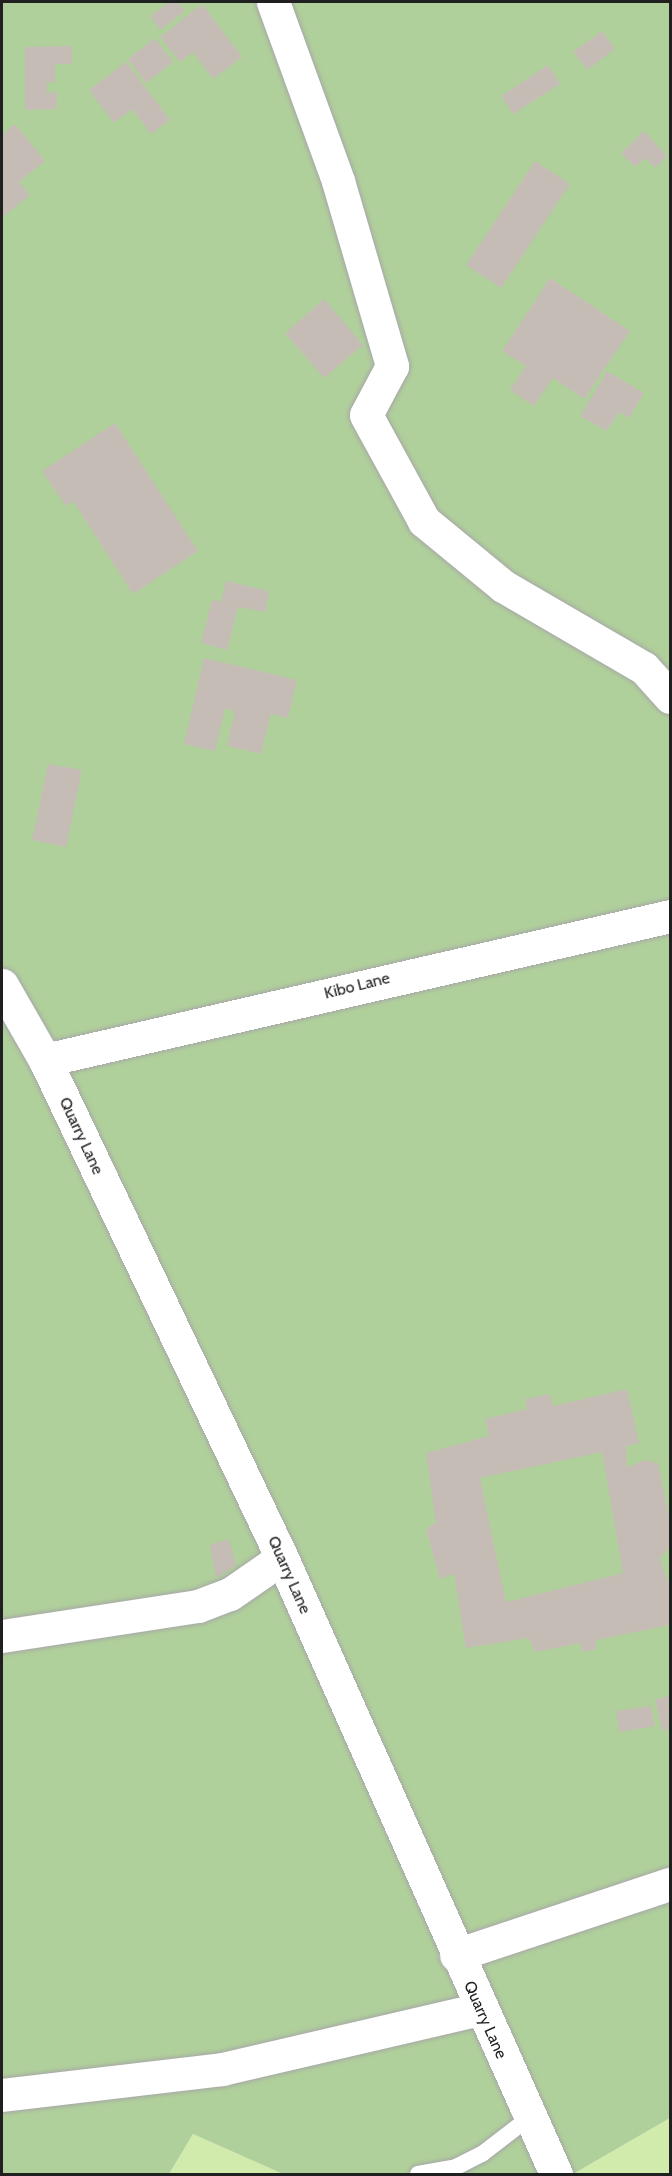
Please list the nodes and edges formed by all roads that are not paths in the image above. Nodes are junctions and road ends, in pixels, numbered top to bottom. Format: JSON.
{"nodes":[{"id":1,"x":273,"y":2,"type":"edge"},
{"id":2,"x":670,"y":697,"type":"edge"},
{"id":3,"x":670,"y":916,"type":"edge"},
{"id":4,"x":2,"y":986,"type":"edge"},
{"id":5,"x":45,"y":1060,"type":"junction"},
{"id":6,"x":282,"y":1558,"type":"junction"},
{"id":7,"x":2,"y":1636,"type":"edge"},
{"id":8,"x":670,"y":1884,"type":"edge"},
{"id":9,"x":456,"y":1955,"type":"junction"},
{"id":10,"x":480,"y":2009,"type":"junction"},
{"id":11,"x":2,"y":2095,"type":"edge"},
{"id":12,"x":530,"y":2117,"type":"junction"},
{"id":13,"x":418,"y":2175,"type":"edge"},
{"id":14,"x":556,"y":2175,"type":"edge"}],
"edges":[{"from":1,"to":2,"type":"street"},
{"from":3,"to":5,"type":"street","name":"Kibo Lane"},
{"from":4,"to":5,"type":"street","name":"Quarry Lane"},
{"from":5,"to":6,"type":"street","name":"Quarry Lane"},
{"from":6,"to":7,"type":"street"},
{"from":6,"to":9,"type":"street","name":"Quarry Lane"},
{"from":8,"to":9,"type":"street"},
{"from":9,"to":10,"type":"street","name":"Quarry Lane"},
{"from":10,"to":11,"type":"street"},
{"from":10,"to":12,"type":"street","name":"Quarry Lane"},
{"from":12,"to":13,"type":"lane"},
{"from":12,"to":14,"type":"street","name":"Quarry Lane"}]}
